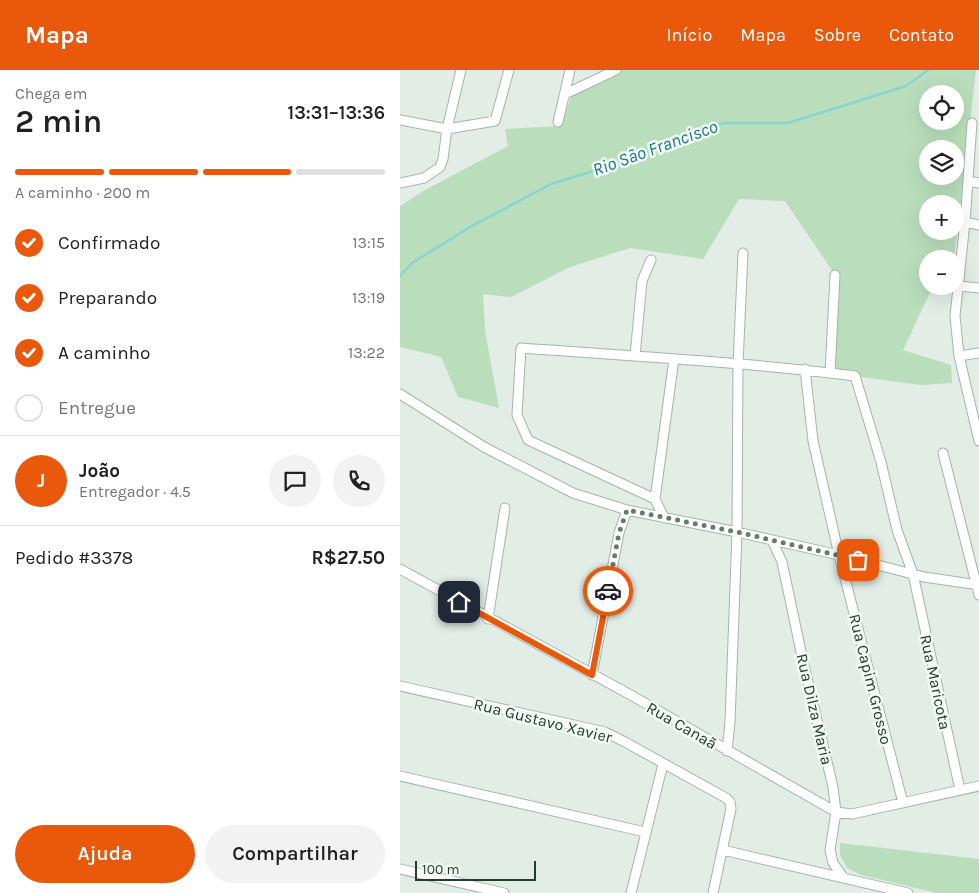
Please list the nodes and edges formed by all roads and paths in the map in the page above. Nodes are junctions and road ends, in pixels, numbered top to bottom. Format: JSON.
{"nodes":[{"id":1,"x":461,"y":70,"type":"edge"},
{"id":2,"x":509,"y":70,"type":"edge"},
{"id":3,"x":570,"y":70,"type":"edge"},
{"id":4,"x":616,"y":70,"type":"edge"},
{"id":5,"x":565,"y":94,"type":"junction"},
{"id":6,"x":400,"y":120,"type":"edge"},
{"id":7,"x":558,"y":122,"type":"dead end"},
{"id":8,"x":972,"y":123,"type":"dead end"},
{"id":9,"x":447,"y":129,"type":"junction"},
{"id":10,"x":968,"y":182,"type":"junction"},
{"id":11,"x":400,"y":183,"type":"edge"},
{"id":12,"x":979,"y":183,"type":"edge"},
{"id":13,"x":965,"y":222,"type":"junction"},
{"id":14,"x":979,"y":225,"type":"edge"},
{"id":15,"x":963,"y":250,"type":"edge"},
{"id":16,"x":743,"y":253,"type":"dead end"},
{"id":17,"x":651,"y":260,"type":"dead end"},
{"id":18,"x":835,"y":275,"type":"dead end"},
{"id":19,"x":964,"y":286,"type":"edge"},
{"id":20,"x":979,"y":288,"type":"edge"},
{"id":21,"x":958,"y":295,"type":"edge"},
{"id":22,"x":979,"y":353,"type":"edge"},
{"id":23,"x":634,"y":356,"type":"junction"},
{"id":24,"x":959,"y":356,"type":"junction"},
{"id":25,"x":674,"y":359,"type":"junction"},
{"id":26,"x":738,"y":364,"type":"junction"},
{"id":27,"x":805,"y":370,"type":"junction"},
{"id":28,"x":830,"y":373,"type":"junction"},
{"id":29,"x":400,"y":394,"type":"edge"},
{"id":30,"x":979,"y":441,"type":"edge"},
{"id":31,"x":943,"y":453,"type":"dead end"},
{"id":32,"x":655,"y":499,"type":"junction"},
{"id":33,"x":505,"y":508,"type":"dead end"},
{"id":34,"x":627,"y":510,"type":"junction"},
{"id":35,"x":664,"y":518,"type":"junction"},
{"id":36,"x":737,"y":532,"type":"junction"},
{"id":37,"x":772,"y":540,"type":"junction"},
{"id":38,"x":839,"y":555,"type":"junction"},
{"id":39,"x":400,"y":569,"type":"edge"},
{"id":40,"x":913,"y":574,"type":"junction"},
{"id":41,"x":978,"y":585,"type":"edge"},
{"id":42,"x":979,"y":595,"type":"edge"},
{"id":43,"x":488,"y":619,"type":"junction"},
{"id":44,"x":592,"y":675,"type":"junction"},
{"id":45,"x":400,"y":686,"type":"edge"},
{"id":46,"x":726,"y":751,"type":"junction"},
{"id":47,"x":663,"y":764,"type":"junction"},
{"id":48,"x":400,"y":776,"type":"edge"},
{"id":49,"x":979,"y":786,"type":"edge"},
{"id":50,"x":960,"y":790,"type":"junction"},
{"id":51,"x":903,"y":803,"type":"junction"},
{"id":52,"x":836,"y":812,"type":"junction"},
{"id":53,"x":646,"y":832,"type":"junction"},
{"id":54,"x":723,"y":850,"type":"junction"},
{"id":55,"x":400,"y":869,"type":"edge"},
{"id":56,"x":843,"y":878,"type":"junction"},
{"id":57,"x":504,"y":893,"type":"edge"},
{"id":58,"x":631,"y":893,"type":"edge"},
{"id":59,"x":713,"y":893,"type":"edge"},
{"id":60,"x":908,"y":893,"type":"edge"}],
"edges":[{"from":1,"to":9,"type":"street"},
{"from":2,"to":9,"type":"street"},
{"from":3,"to":5,"type":"street"},
{"from":4,"to":5,"type":"street"},
{"from":5,"to":7,"type":"street"},
{"from":6,"to":9,"type":"street"},
{"from":8,"to":10,"type":"street"},
{"from":9,"to":11,"type":"street"},
{"from":10,"to":12,"type":"street"},
{"from":10,"to":13,"type":"street"},
{"from":13,"to":14,"type":"street"},
{"from":13,"to":15,"type":"street"},
{"from":16,"to":26,"type":"street"},
{"from":17,"to":23,"type":"street"},
{"from":18,"to":28,"type":"street"},
{"from":19,"to":20,"type":"street"},
{"from":21,"to":24,"type":"street"},
{"from":22,"to":24,"type":"street"},
{"from":23,"to":25,"type":"street"},
{"from":23,"to":32,"type":"street"},
{"from":24,"to":30,"type":"street"},
{"from":25,"to":26,"type":"street"},
{"from":25,"to":32,"type":"street"},
{"from":26,"to":27,"type":"street"},
{"from":26,"to":36,"type":"street"},
{"from":27,"to":28,"type":"street"},
{"from":27,"to":38,"type":"street","name":"Rua Capim Grosso"},
{"from":28,"to":40,"type":"street","name":"Rua Maricota"},
{"from":29,"to":34,"type":"street"},
{"from":31,"to":41,"type":"street"},
{"from":32,"to":35,"type":"street"},
{"from":33,"to":43,"type":"street"},
{"from":34,"to":35,"type":"street"},
{"from":34,"to":44,"type":"street"},
{"from":35,"to":36,"type":"street"},
{"from":36,"to":37,"type":"street"},
{"from":36,"to":46,"type":"street"},
{"from":37,"to":38,"type":"street"},
{"from":37,"to":52,"type":"street","name":"Rua Dilza Maria"},
{"from":38,"to":40,"type":"street"},
{"from":38,"to":51,"type":"street","name":"Rua Capim Grosso"},
{"from":39,"to":43,"type":"street","name":"Rua Canaã"},
{"from":40,"to":41,"type":"street"},
{"from":40,"to":50,"type":"street","name":"Rua Maricota"},
{"from":41,"to":42,"type":"street"},
{"from":43,"to":44,"type":"street","name":"Rua Canaã"},
{"from":44,"to":46,"type":"street","name":"Rua Canaã"},
{"from":45,"to":47,"type":"street","name":"Rua Gustavo Xavier"},
{"from":46,"to":52,"type":"street","name":"Rua Canaã"},
{"from":47,"to":53,"type":"street"},
{"from":47,"to":54,"type":"street","name":"Rua Gustavo Xavier"},
{"from":48,"to":53,"type":"street"},
{"from":49,"to":50,"type":"street","name":"Rua Canaã"},
{"from":50,"to":51,"type":"street","name":"Rua Canaã"},
{"from":51,"to":52,"type":"street","name":"Rua Canaã"},
{"from":52,"to":56,"type":"street","name":"Rua Dilza Maria"},
{"from":53,"to":58,"type":"street"},
{"from":54,"to":56,"type":"street"},
{"from":54,"to":59,"type":"street"},
{"from":55,"to":57,"type":"street"},
{"from":56,"to":60,"type":"street"}]}
